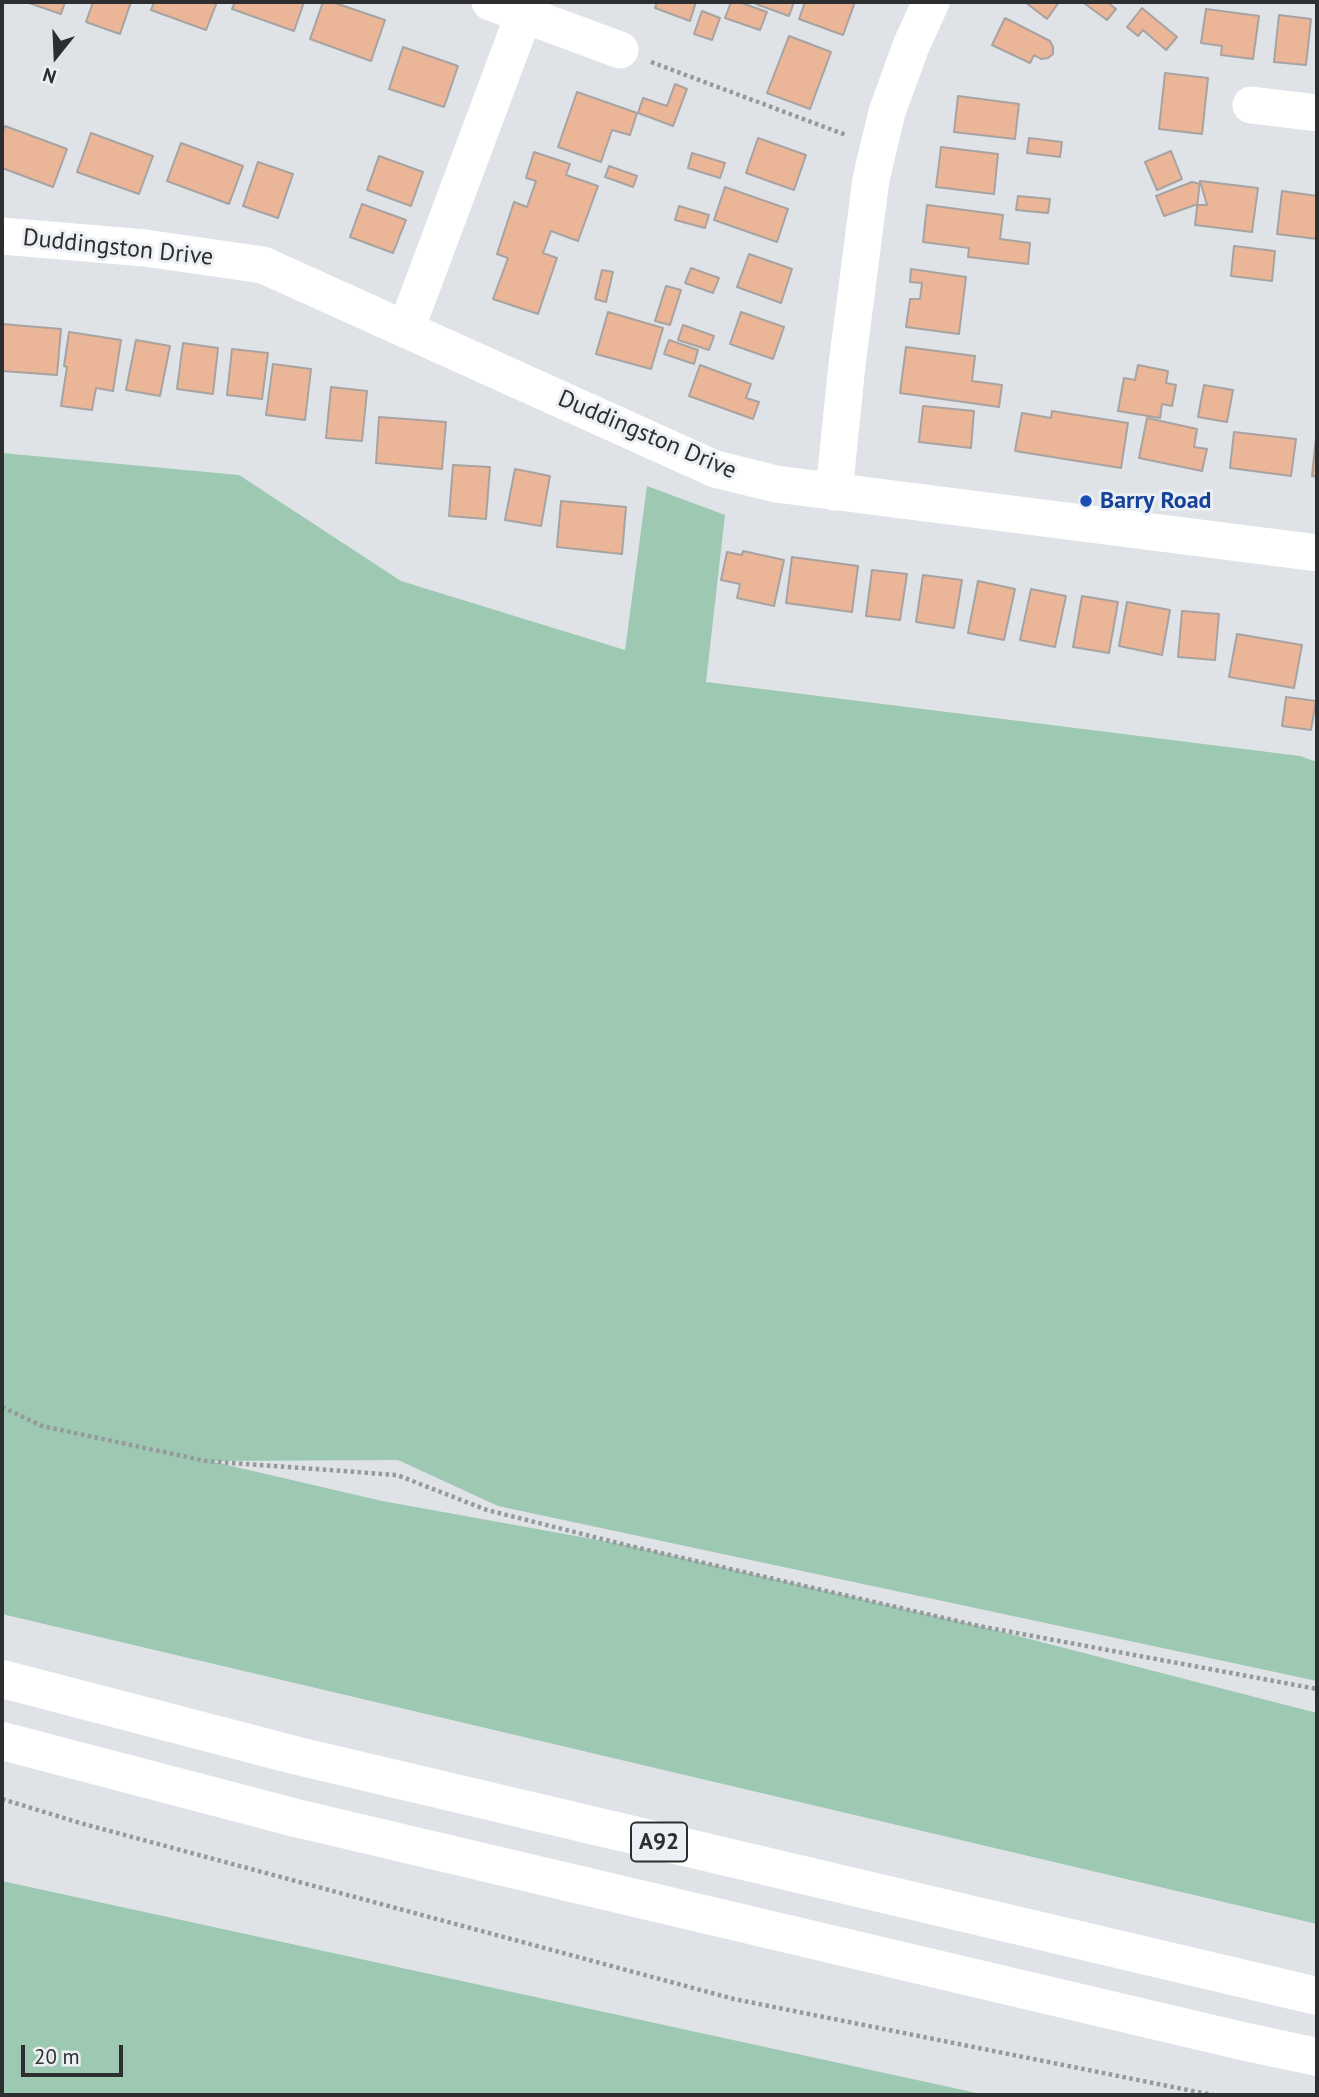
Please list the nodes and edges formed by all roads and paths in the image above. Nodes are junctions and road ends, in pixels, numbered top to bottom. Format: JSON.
{"nodes":[{"id":1,"x":490,"y":2,"type":"edge"},
{"id":2,"x":932,"y":2,"type":"edge"},
{"id":3,"x":524,"y":14,"type":"junction"},
{"id":4,"x":620,"y":50,"type":"joint"},
{"id":5,"x":1251,"y":105,"type":"dead end"},
{"id":6,"x":1317,"y":113,"type":"edge"},
{"id":7,"x":878,"y":147,"type":"junction"},
{"id":8,"x":2,"y":236,"type":"edge"},
{"id":9,"x":405,"y":329,"type":"junction"},
{"id":10,"x":834,"y":492,"type":"junction"},
{"id":11,"x":1317,"y":553,"type":"edge"},
{"id":12,"x":2,"y":1407,"type":"edge"},
{"id":13,"x":2,"y":1679,"type":"edge"},
{"id":14,"x":1317,"y":1689,"type":"edge"},
{"id":15,"x":2,"y":1741,"type":"edge"},
{"id":16,"x":2,"y":1798,"type":"edge"},
{"id":17,"x":1317,"y":1996,"type":"edge"},
{"id":18,"x":1317,"y":2057,"type":"edge"},
{"id":19,"x":1213,"y":2095,"type":"edge"}],
"edges":[{"from":1,"to":3,"type":"street"},
{"from":2,"to":7,"type":"street"},
{"from":3,"to":4,"type":"street"},
{"from":3,"to":9,"type":"street"},
{"from":4,"to":7,"type":"path"},
{"from":5,"to":6,"type":"street"},
{"from":7,"to":10,"type":"street"},
{"from":8,"to":9,"type":"street","name":"Duddingston Drive"},
{"from":9,"to":10,"type":"street","name":"Duddingston Drive"},
{"from":10,"to":11,"type":"street","name":"Duddingston Drive"},
{"from":12,"to":14,"type":"path"},
{"from":13,"to":17,"type":"highway","number":"A92"},
{"from":15,"to":18,"type":"highway","number":"A92"},
{"from":16,"to":19,"type":"path"}]}
